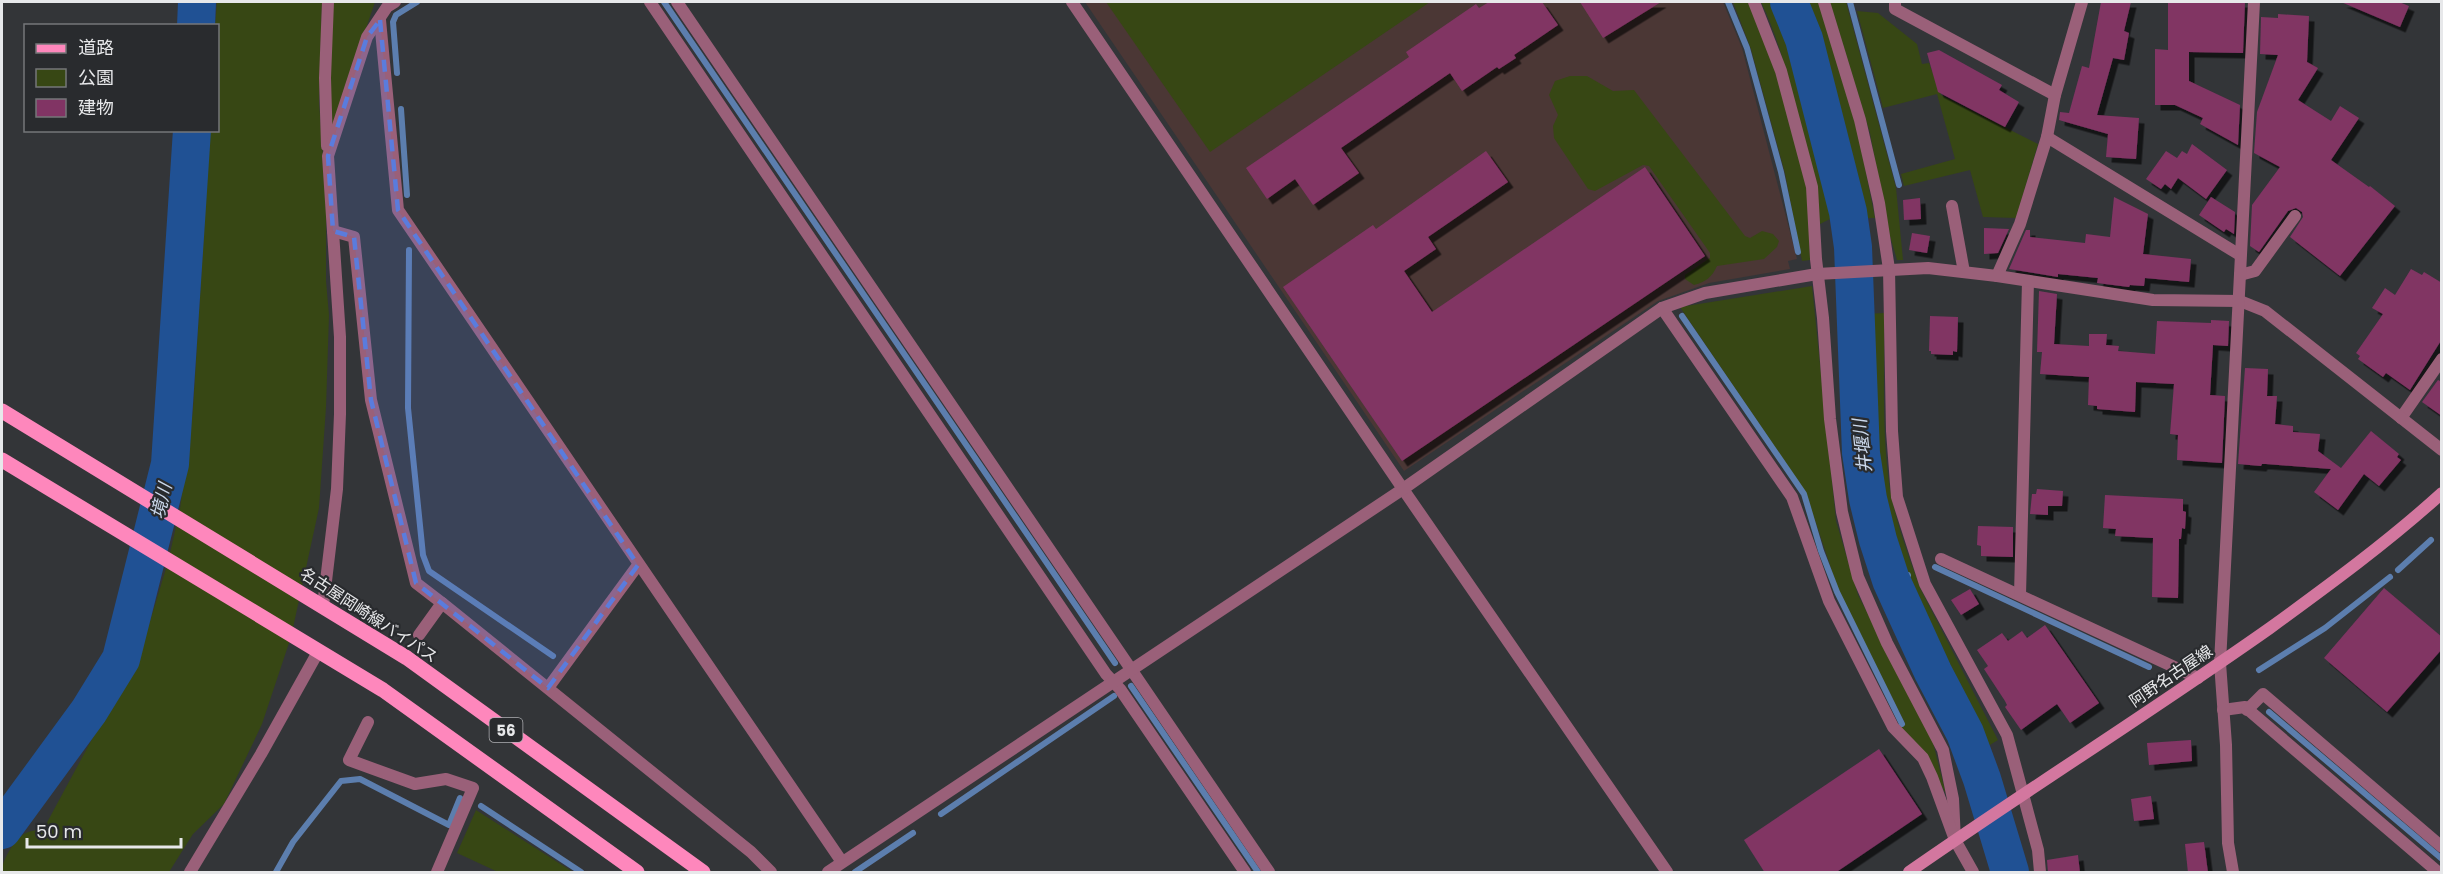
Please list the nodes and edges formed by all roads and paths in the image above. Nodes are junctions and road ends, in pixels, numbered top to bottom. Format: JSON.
{"nodes":[{"id":1,"x":328,"y":2,"type":"edge"},
{"id":2,"x":395,"y":2,"type":"edge"},
{"id":3,"x":650,"y":2,"type":"edge"},
{"id":4,"x":676,"y":2,"type":"edge"},
{"id":5,"x":1072,"y":2,"type":"edge"},
{"id":6,"x":1754,"y":2,"type":"edge"},
{"id":7,"x":1824,"y":2,"type":"edge"},
{"id":8,"x":1895,"y":2,"type":"edge"},
{"id":9,"x":2082,"y":2,"type":"edge"},
{"id":10,"x":2254,"y":2,"type":"edge"},
{"id":11,"x":380,"y":20,"type":"junction"},
{"id":12,"x":2055,"y":95,"type":"junction"},
{"id":13,"x":2047,"y":137,"type":"junction"},
{"id":14,"x":328,"y":156,"type":"junction"},
{"id":15,"x":1952,"y":206,"type":"dead end"},
{"id":16,"x":2295,"y":216,"type":"dead end"},
{"id":17,"x":333,"y":231,"type":"junction"},
{"id":18,"x":2240,"y":255,"type":"junction"},
{"id":19,"x":1886,"y":269,"type":"junction"},
{"id":20,"x":1964,"y":272,"type":"junction"},
{"id":21,"x":1820,"y":274,"type":"junction"},
{"id":22,"x":2240,"y":275,"type":"junction"},
{"id":23,"x":1996,"y":276,"type":"junction"},
{"id":24,"x":2028,"y":281,"type":"junction"},
{"id":25,"x":2240,"y":301,"type":"junction"},
{"id":26,"x":1662,"y":308,"type":"junction"},
{"id":27,"x":2442,"y":359,"type":"edge"},
{"id":28,"x":2,"y":411,"type":"edge"},
{"id":29,"x":2401,"y":418,"type":"junction"},
{"id":30,"x":2442,"y":450,"type":"edge"},
{"id":31,"x":2,"y":460,"type":"edge"},
{"id":32,"x":1403,"y":489,"type":"junction"},
{"id":33,"x":2442,"y":494,"type":"edge"},
{"id":34,"x":1941,"y":560,"type":"dead end"},
{"id":35,"x":639,"y":566,"type":"junction"},
{"id":36,"x":2020,"y":595,"type":"junction"},
{"id":37,"x":442,"y":603,"type":"junction"},
{"id":38,"x":323,"y":606,"type":"junction"},
{"id":39,"x":419,"y":635,"type":"dead end"},
{"id":40,"x":318,"y":652,"type":"junction"},
{"id":41,"x":2220,"y":663,"type":"junction"},
{"id":42,"x":1131,"y":670,"type":"junction"},
{"id":43,"x":2198,"y":678,"type":"junction"},
{"id":44,"x":1114,"y":682,"type":"junction"},
{"id":45,"x":548,"y":688,"type":"junction"},
{"id":46,"x":2223,"y":710,"type":"junction"},
{"id":47,"x":2247,"y":710,"type":"junction"},
{"id":48,"x":368,"y":722,"type":"dead end"},
{"id":49,"x":2021,"y":797,"type":"junction"},
{"id":50,"x":1959,"y":837,"type":"junction"},
{"id":51,"x":2442,"y":847,"type":"edge"},
{"id":52,"x":842,"y":862,"type":"junction"},
{"id":53,"x":190,"y":873,"type":"edge"},
{"id":54,"x":436,"y":873,"type":"edge"},
{"id":55,"x":637,"y":873,"type":"edge"},
{"id":56,"x":703,"y":873,"type":"edge"},
{"id":57,"x":771,"y":873,"type":"edge"},
{"id":58,"x":828,"y":873,"type":"edge"},
{"id":59,"x":1245,"y":873,"type":"edge"},
{"id":60,"x":1269,"y":873,"type":"edge"},
{"id":61,"x":1667,"y":873,"type":"edge"},
{"id":62,"x":1909,"y":873,"type":"edge"},
{"id":63,"x":1973,"y":873,"type":"edge"},
{"id":64,"x":2040,"y":873,"type":"edge"},
{"id":65,"x":2233,"y":873,"type":"edge"},
{"id":66,"x":2438,"y":873,"type":"edge"}],
"edges":[{"from":1,"to":14,"type":"street"},
{"from":2,"to":11,"type":"street"},
{"from":3,"to":44,"type":"street"},
{"from":4,"to":42,"type":"street"},
{"from":5,"to":32,"type":"street"},
{"from":6,"to":21,"type":"street"},
{"from":7,"to":19,"type":"street"},
{"from":8,"to":12,"type":"street"},
{"from":9,"to":12,"type":"street"},
{"from":10,"to":18,"type":"street"},
{"from":11,"to":14,"type":"street"},
{"from":11,"to":35,"type":"street"},
{"from":12,"to":13,"type":"street"},
{"from":13,"to":18,"type":"street"},
{"from":13,"to":23,"type":"street"},
{"from":14,"to":17,"type":"street"},
{"from":15,"to":20,"type":"street"},
{"from":16,"to":22,"type":"street"},
{"from":17,"to":37,"type":"street"},
{"from":17,"to":38,"type":"street"},
{"from":18,"to":22,"type":"street"},
{"from":19,"to":20,"type":"street"},
{"from":19,"to":21,"type":"street"},
{"from":19,"to":49,"type":"street"},
{"from":20,"to":23,"type":"street"},
{"from":21,"to":26,"type":"street"},
{"from":21,"to":50,"type":"street"},
{"from":22,"to":25,"type":"street"},
{"from":23,"to":24,"type":"street"},
{"from":24,"to":25,"type":"street"},
{"from":24,"to":36,"type":"street"},
{"from":25,"to":29,"type":"street"},
{"from":25,"to":41,"type":"street"},
{"from":26,"to":32,"type":"street"},
{"from":26,"to":50,"type":"street"},
{"from":27,"to":29,"type":"street"},
{"from":28,"to":38,"type":"main road","name":"名古屋岡崎線バイパス","number":"56"},
{"from":29,"to":30,"type":"street"},
{"from":31,"to":40,"type":"main road","number":"56"},
{"from":32,"to":42,"type":"street"},
{"from":32,"to":61,"type":"street"},
{"from":33,"to":41,"type":"main road","name":"阿野名古屋線"},
{"from":34,"to":36,"type":"street"},
{"from":35,"to":45,"type":"street"},
{"from":35,"to":52,"type":"street"},
{"from":36,"to":43,"type":"street"},
{"from":37,"to":39,"type":"street"},
{"from":37,"to":45,"type":"street"},
{"from":38,"to":56,"type":"main road","name":"名古屋岡崎線バイパス","number":"56"},
{"from":40,"to":53,"type":"street"},
{"from":40,"to":55,"type":"main road","number":"56"},
{"from":41,"to":43,"type":"main road","name":"阿野名古屋線"},
{"from":41,"to":46,"type":"street"},
{"from":42,"to":44,"type":"street"},
{"from":42,"to":60,"type":"street"},
{"from":43,"to":49,"type":"main road","name":"阿野名古屋線"},
{"from":44,"to":52,"type":"street"},
{"from":44,"to":59,"type":"street"},
{"from":45,"to":57,"type":"street"},
{"from":46,"to":47,"type":"street"},
{"from":46,"to":65,"type":"street"},
{"from":47,"to":51,"type":"street"},
{"from":47,"to":66,"type":"street"},
{"from":48,"to":54,"type":"street"},
{"from":49,"to":50,"type":"main road","name":"阿野名古屋線"},
{"from":49,"to":64,"type":"street"},
{"from":50,"to":62,"type":"main road","name":"阿野名古屋線"},
{"from":50,"to":63,"type":"street"},
{"from":52,"to":58,"type":"street"}]}
